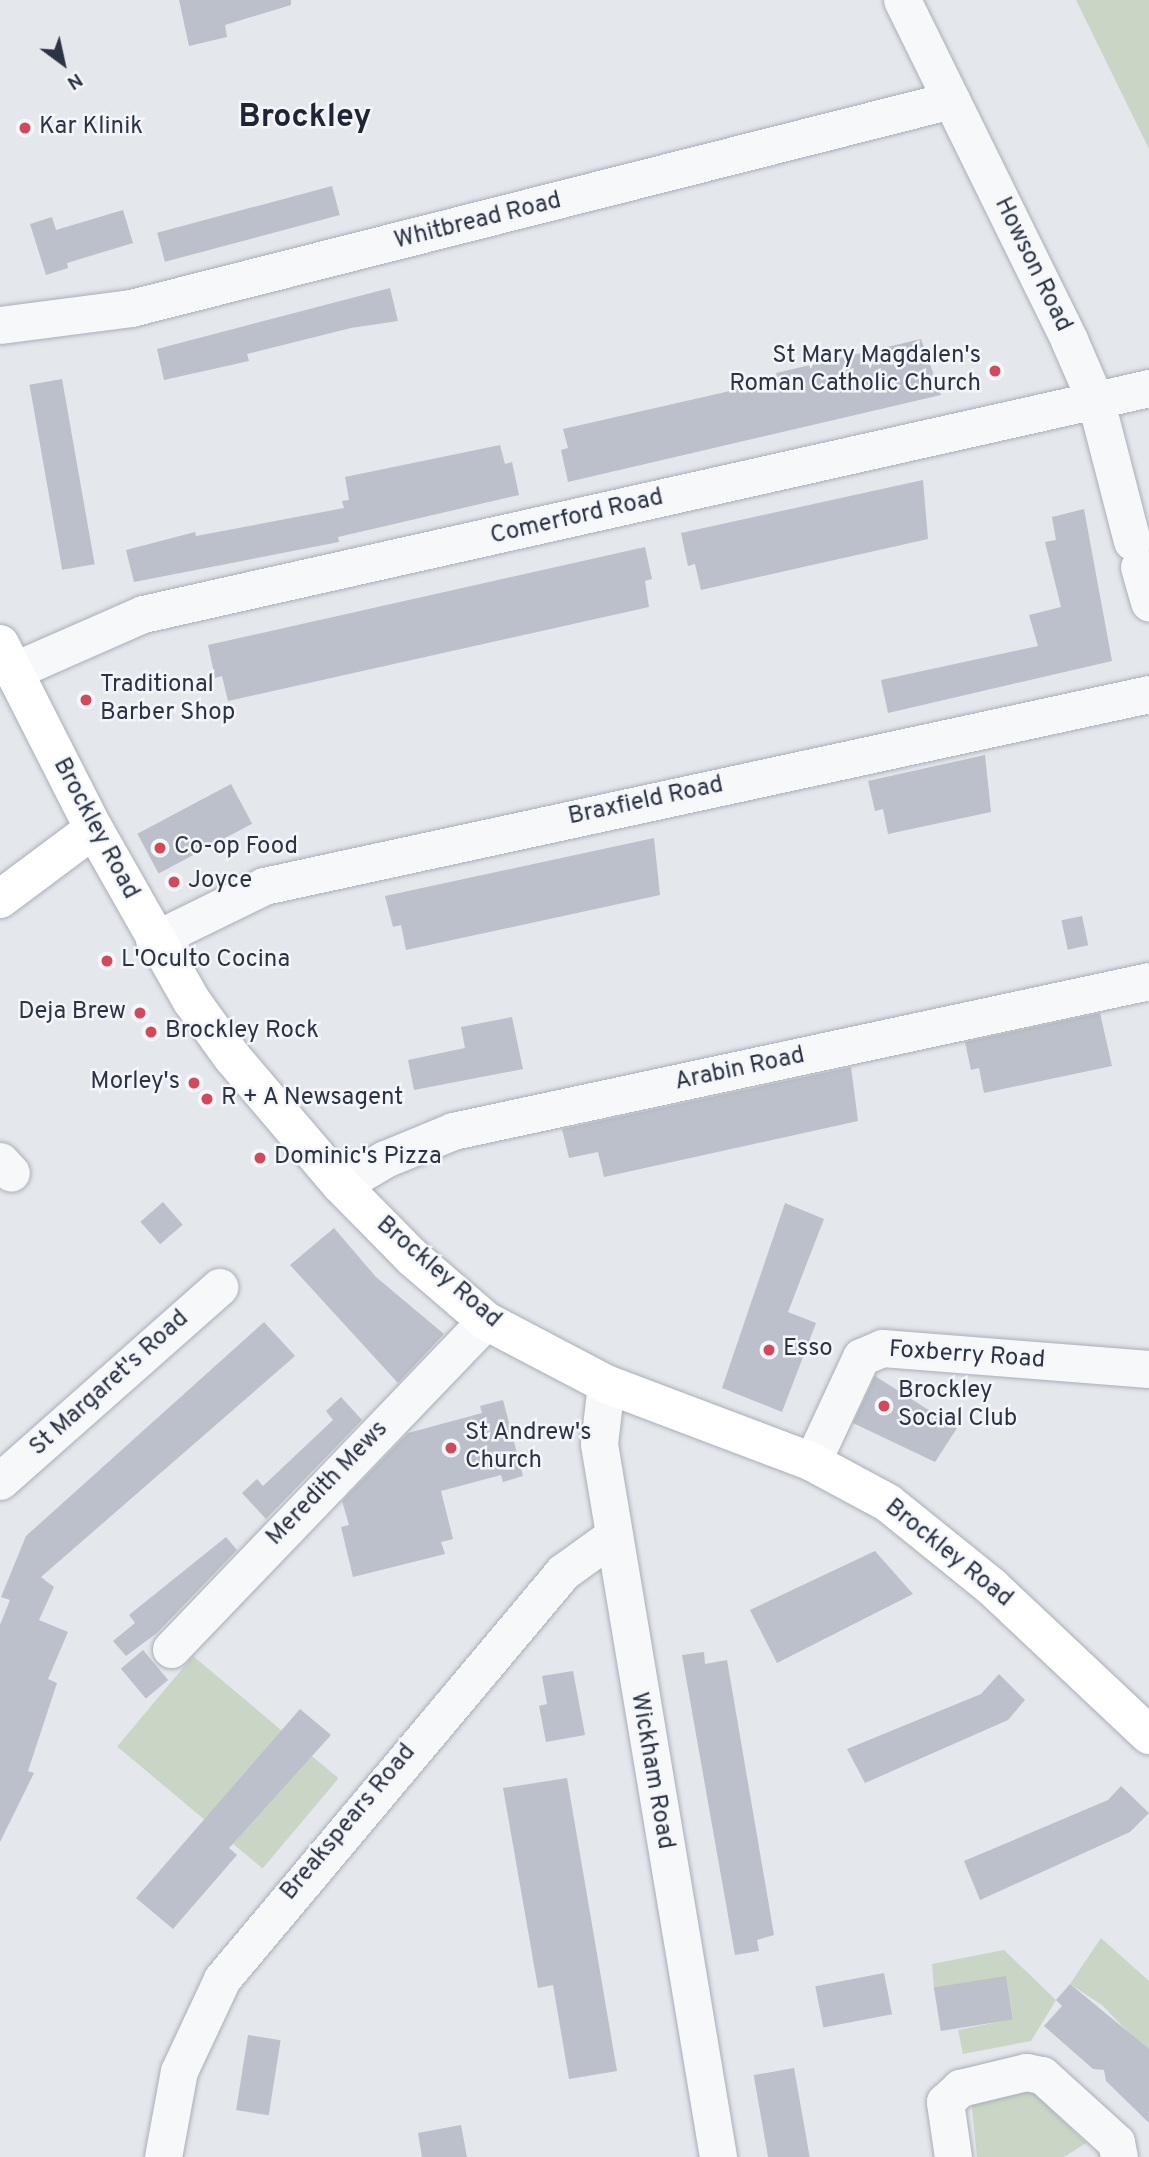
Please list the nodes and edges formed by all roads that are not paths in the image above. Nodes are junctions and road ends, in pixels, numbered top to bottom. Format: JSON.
{"nodes":[{"id":1,"x":902,"y":0,"type":"edge"},
{"id":2,"x":951,"y":100,"type":"junction"},
{"id":3,"x":0,"y":325,"type":"edge"},
{"id":4,"x":1149,"y":388,"type":"edge"},
{"id":5,"x":1096,"y":402,"type":"junction"},
{"id":6,"x":1149,"y":603,"type":"edge"},
{"id":7,"x":6,"y":657,"type":"edge"},
{"id":8,"x":1149,"y":694,"type":"edge"},
{"id":9,"x":94,"y":829,"type":"junction"},
{"id":10,"x":0,"y":899,"type":"edge"},
{"id":11,"x":154,"y":940,"type":"junction"},
{"id":12,"x":1149,"y":981,"type":"edge"},
{"id":13,"x":341,"y":1185,"type":"junction"},
{"id":14,"x":219,"y":1287,"type":"dead end"},
{"id":15,"x":486,"y":1321,"type":"junction"},
{"id":16,"x":1149,"y":1369,"type":"edge"},
{"id":17,"x":606,"y":1384,"type":"junction"},
{"id":18,"x":812,"y":1462,"type":"junction"},
{"id":19,"x":0,"y":1481,"type":"edge"},
{"id":20,"x":613,"y":1536,"type":"junction"},
{"id":21,"x":171,"y":1649,"type":"dead end"},
{"id":22,"x":1149,"y":1735,"type":"edge"},
{"id":23,"x":163,"y":2157,"type":"edge"},
{"id":24,"x":718,"y":2157,"type":"edge"},
{"id":25,"x":953,"y":2157,"type":"edge"},
{"id":26,"x":1119,"y":2157,"type":"edge"}],
"edges":[{"from":1,"to":2,"type":"street","name":"Howson Road"},
{"from":2,"to":3,"type":"street","name":"Whitbread Road"},
{"from":2,"to":5,"type":"street","name":"Howson Road"},
{"from":4,"to":5,"type":"street","name":"Comerford Road"},
{"from":5,"to":6,"type":"street","name":"Howson Road"},
{"from":5,"to":7,"type":"street","name":"Comerford Road"},
{"from":7,"to":9,"type":"main road","name":"Brockley Road"},
{"from":8,"to":11,"type":"street","name":"Braxfield Road"},
{"from":9,"to":10,"type":"main road"},
{"from":9,"to":11,"type":"main road","name":"Brockley Road"},
{"from":11,"to":13,"type":"main road","name":"Brockley Road"},
{"from":12,"to":13,"type":"street","name":"Arabin Road"},
{"from":13,"to":15,"type":"main road","name":"Brockley Road"},
{"from":14,"to":19,"type":"street","name":"St Margaret's Road"},
{"from":15,"to":17,"type":"main road","name":"Brockley Road"},
{"from":15,"to":21,"type":"street","name":"Meredith Mews"},
{"from":16,"to":18,"type":"street","name":"Foxberry Road"},
{"from":17,"to":18,"type":"main road","name":"Brockley Road"},
{"from":17,"to":20,"type":"street","name":"Wickham Road"},
{"from":18,"to":22,"type":"main road","name":"Brockley Road"},
{"from":20,"to":23,"type":"street","name":"Breakspears Road"},
{"from":20,"to":24,"type":"street","name":"Wickham Road"},
{"from":25,"to":26,"type":"street"}]}
